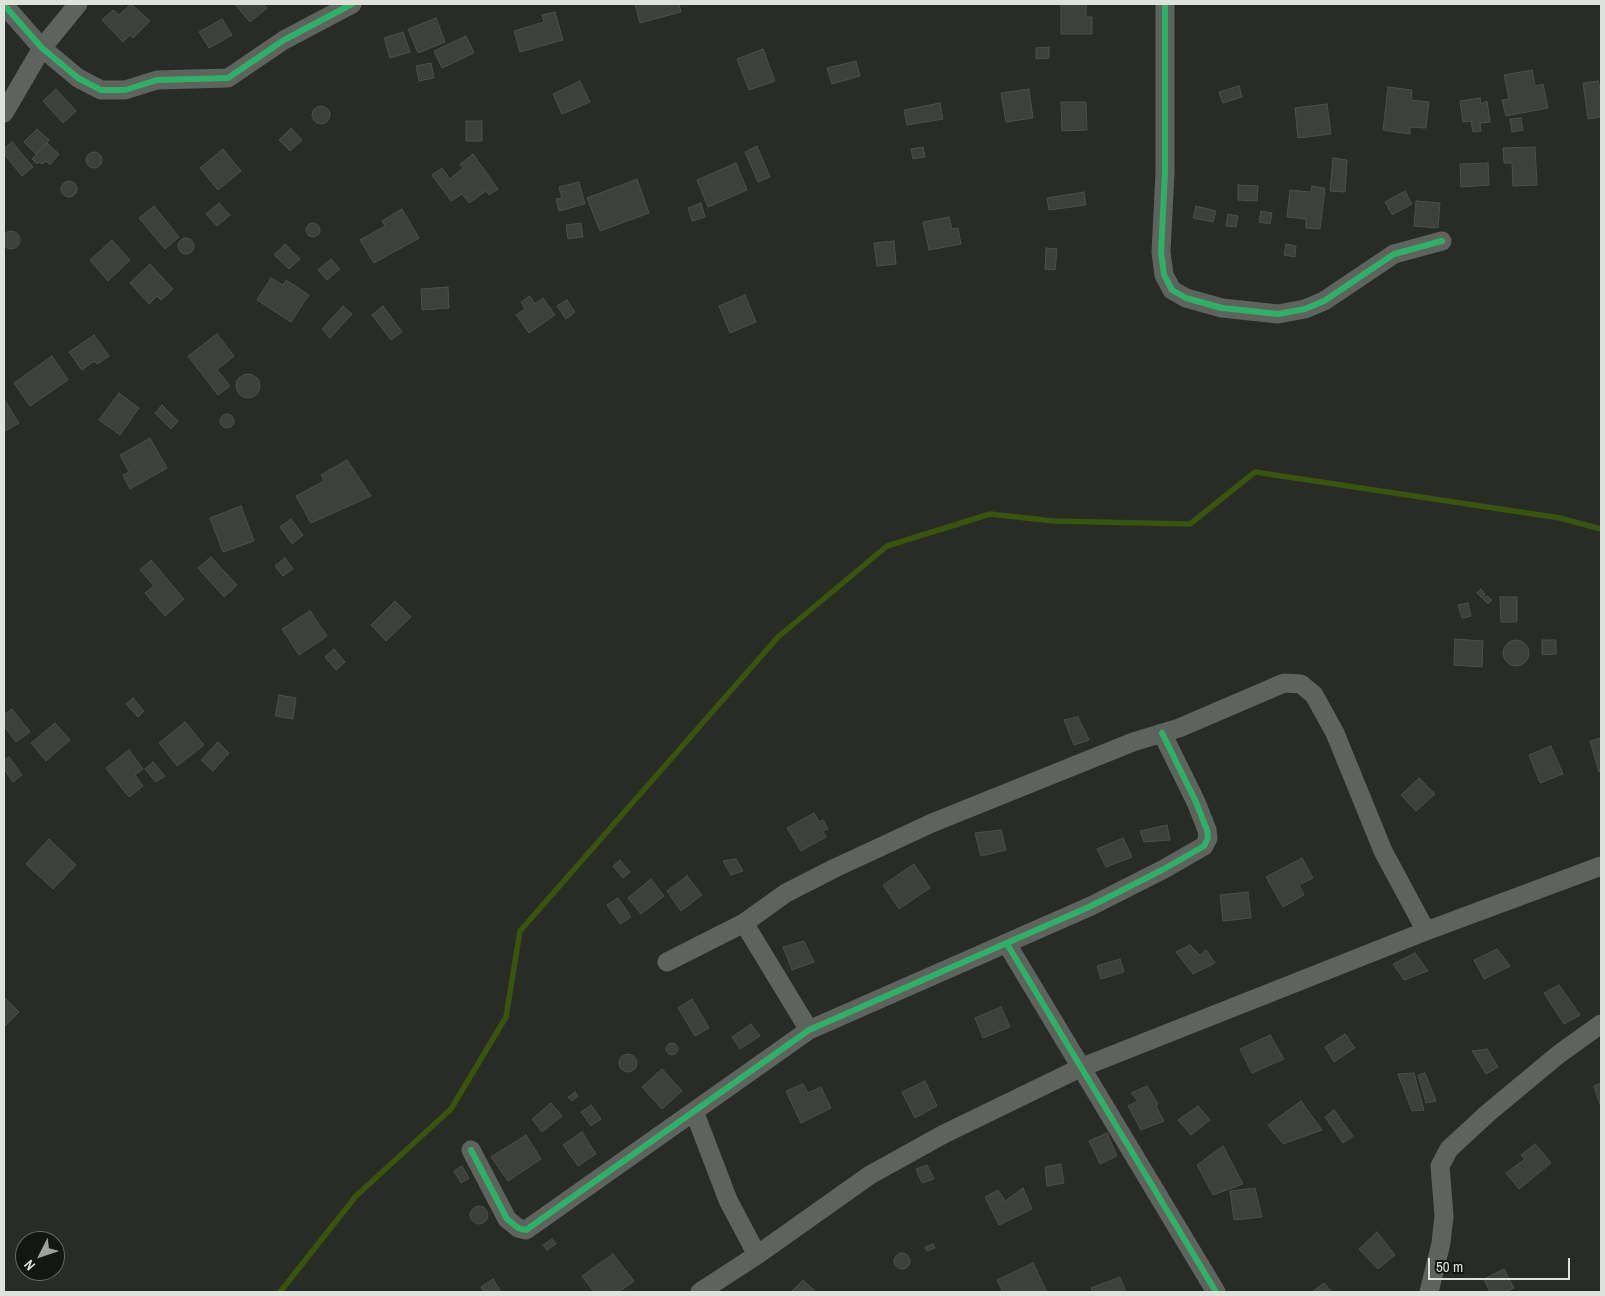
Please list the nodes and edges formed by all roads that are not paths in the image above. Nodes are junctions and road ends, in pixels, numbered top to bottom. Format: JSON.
{"nodes":[{"id":1,"x":78,"y":4,"type":"edge"},
{"id":2,"x":352,"y":4,"type":"edge"},
{"id":3,"x":1164,"y":4,"type":"edge"},
{"id":4,"x":4,"y":5,"type":"edge"},
{"id":5,"x":42,"y":48,"type":"junction"},
{"id":6,"x":4,"y":113,"type":"edge"},
{"id":7,"x":1442,"y":241,"type":"dead end"},
{"id":8,"x":1162,"y":733,"type":"junction"},
{"id":9,"x":1601,"y":866,"type":"edge"},
{"id":10,"x":744,"y":923,"type":"junction"},
{"id":11,"x":1426,"y":932,"type":"junction"},
{"id":12,"x":1007,"y":944,"type":"junction"},
{"id":13,"x":667,"y":962,"type":"dead end"},
{"id":14,"x":1601,"y":1024,"type":"edge"},
{"id":15,"x":809,"y":1030,"type":"junction"},
{"id":16,"x":1080,"y":1068,"type":"junction"},
{"id":17,"x":694,"y":1111,"type":"junction"},
{"id":18,"x":471,"y":1150,"type":"dead end"},
{"id":19,"x":757,"y":1255,"type":"junction"},
{"id":20,"x":700,"y":1292,"type":"edge"},
{"id":21,"x":1216,"y":1292,"type":"edge"},
{"id":22,"x":1429,"y":1292,"type":"edge"}],
"edges":[{"from":1,"to":5,"type":"street"},
{"from":2,"to":5,"type":"street"},
{"from":3,"to":7,"type":"street"},
{"from":4,"to":5,"type":"street"},
{"from":5,"to":6,"type":"street"},
{"from":8,"to":10,"type":"street"},
{"from":8,"to":11,"type":"street"},
{"from":8,"to":12,"type":"street"},
{"from":9,"to":11,"type":"street"},
{"from":10,"to":13,"type":"street"},
{"from":10,"to":15,"type":"street"},
{"from":11,"to":16,"type":"street"},
{"from":12,"to":15,"type":"street"},
{"from":12,"to":16,"type":"street"},
{"from":14,"to":22,"type":"street"},
{"from":15,"to":17,"type":"street"},
{"from":16,"to":19,"type":"street"},
{"from":16,"to":21,"type":"street"},
{"from":17,"to":18,"type":"street"},
{"from":17,"to":19,"type":"street"},
{"from":19,"to":20,"type":"street"}]}
